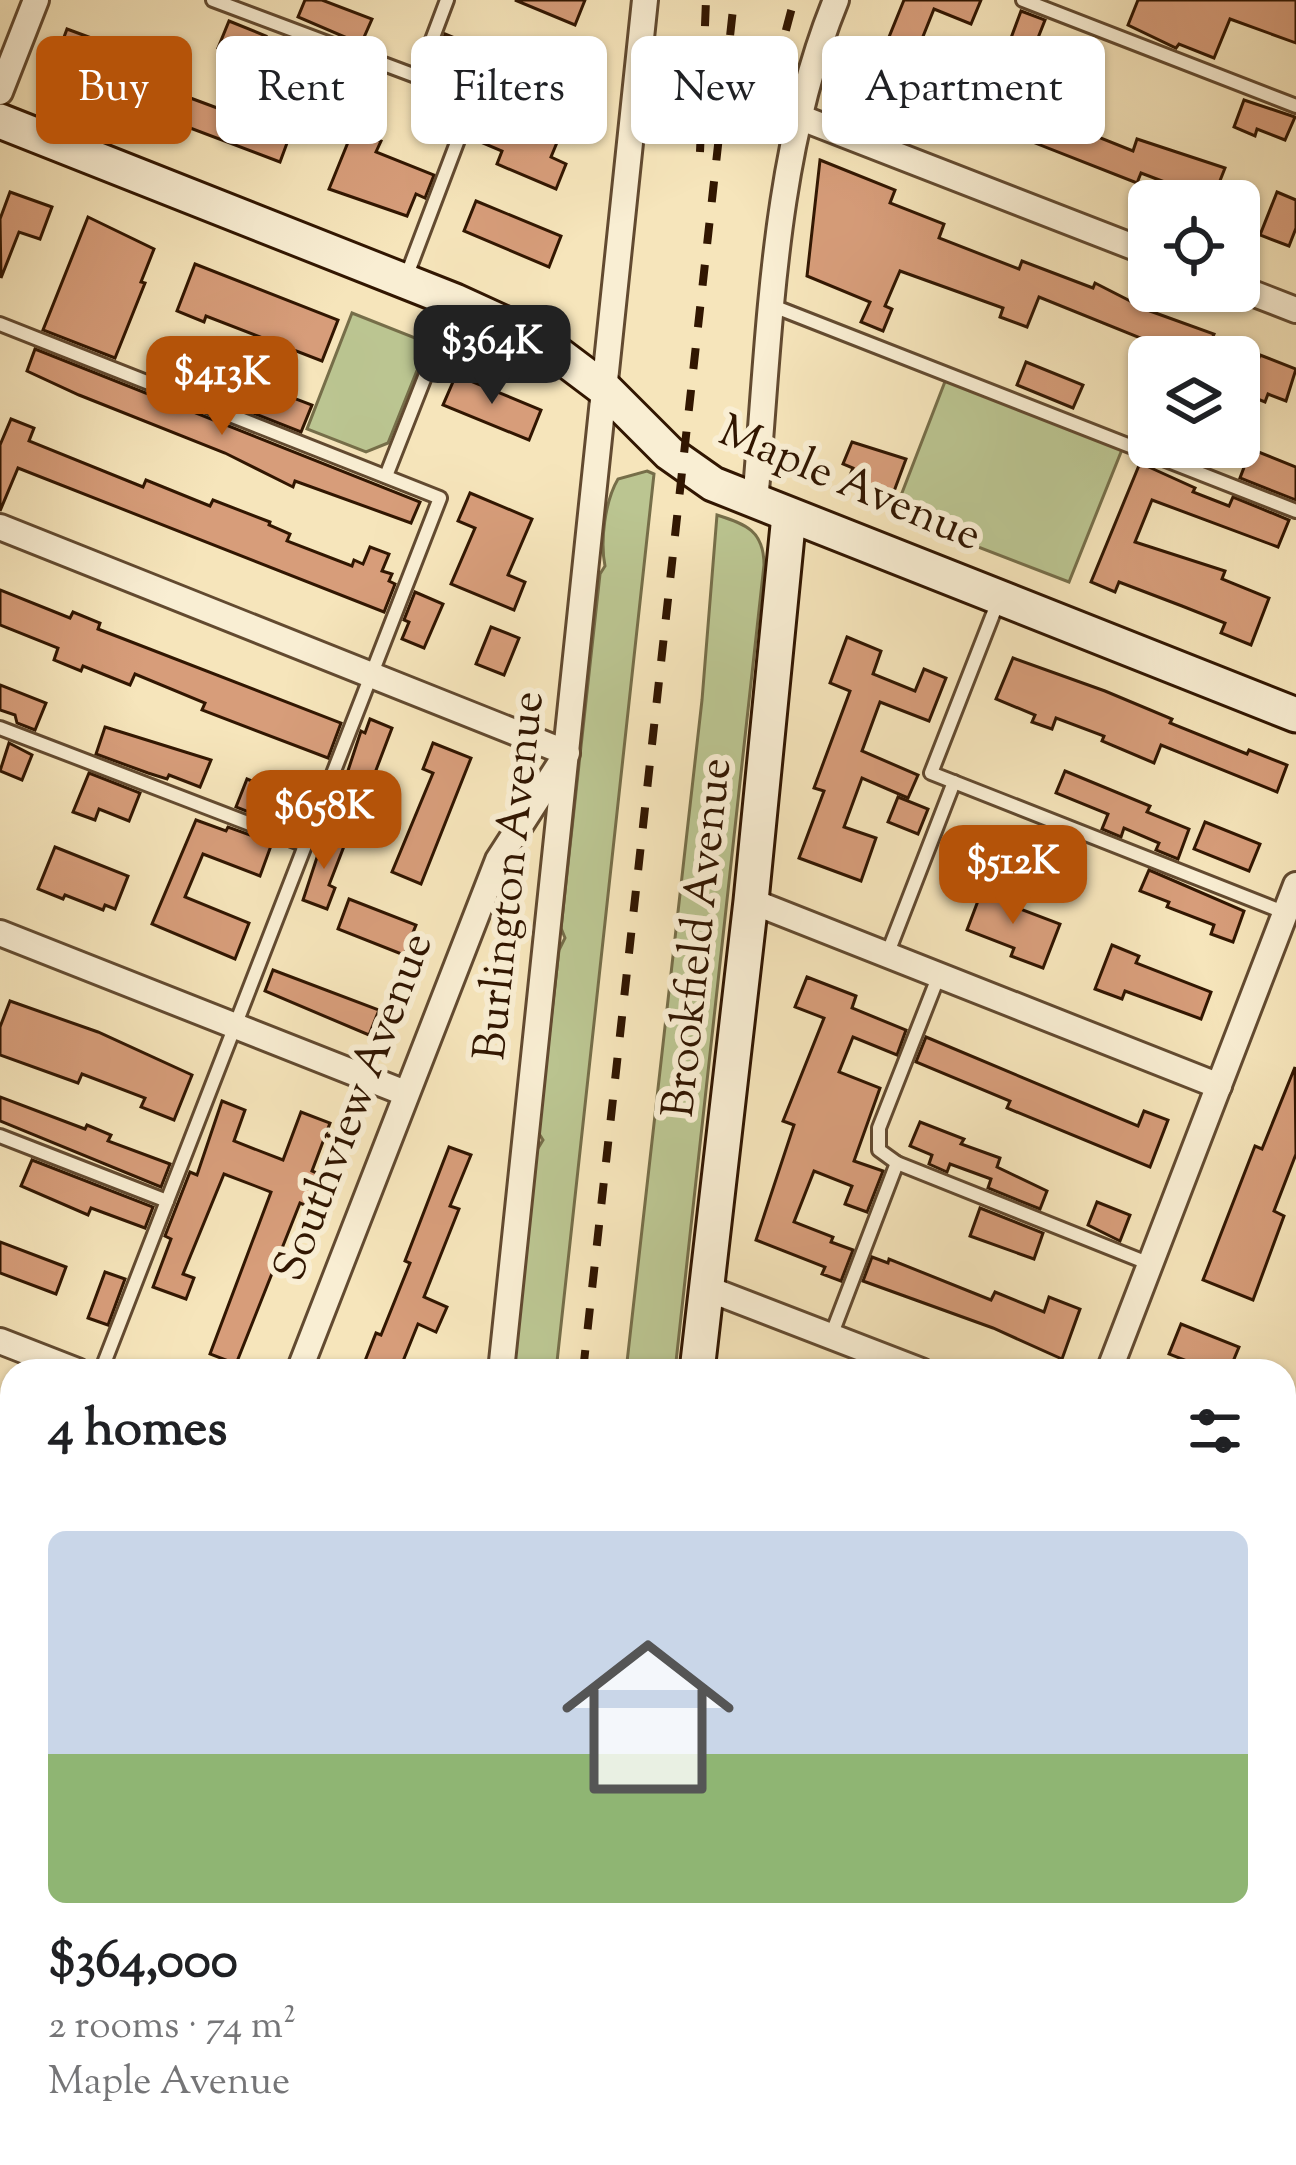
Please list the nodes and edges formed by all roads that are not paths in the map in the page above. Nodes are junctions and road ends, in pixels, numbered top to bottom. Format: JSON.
{"nodes":[{"id":1,"x":36,"y":0,"type":"edge"},
{"id":2,"x":213,"y":0,"type":"edge"},
{"id":3,"x":447,"y":0,"type":"edge"},
{"id":4,"x":645,"y":0,"type":"edge"},
{"id":5,"x":836,"y":0,"type":"edge"},
{"id":6,"x":1023,"y":0,"type":"edge"},
{"id":7,"x":433,"y":36,"type":"edge"},
{"id":8,"x":411,"y":74,"type":"edge"},
{"id":9,"x":0,"y":92,"type":"edge"},
{"id":10,"x":1296,"y":106,"type":"edge"},
{"id":11,"x":799,"y":117,"type":"junction"},
{"id":12,"x":0,"y":121,"type":"edge"},
{"id":13,"x":455,"y":144,"type":"edge"},
{"id":14,"x":1128,"y":245,"type":"edge"},
{"id":15,"x":404,"y":281,"type":"junction"},
{"id":16,"x":1260,"y":296,"type":"edge"},
{"id":17,"x":454,"y":302,"type":"junction"},
{"id":18,"x":773,"y":306,"type":"junction"},
{"id":19,"x":1296,"y":310,"type":"edge"},
{"id":20,"x":0,"y":324,"type":"edge"},
{"id":21,"x":607,"y":391,"type":"junction"},
{"id":22,"x":386,"y":476,"type":"junction"},
{"id":23,"x":755,"y":502,"type":"junction"},
{"id":24,"x":1296,"y":511,"type":"edge"},
{"id":25,"x":789,"y":515,"type":"junction"},
{"id":26,"x":0,"y":527,"type":"edge"},
{"id":27,"x":999,"y":598,"type":"junction"},
{"id":28,"x":371,"y":674,"type":"junction"},
{"id":29,"x":1296,"y":715,"type":"edge"},
{"id":30,"x":0,"y":728,"type":"edge"},
{"id":31,"x":567,"y":753,"type":"junction"},
{"id":32,"x":954,"y":782,"type":"junction"},
{"id":33,"x":305,"y":845,"type":"junction"},
{"id":34,"x":1296,"y":885,"type":"edge"},
{"id":35,"x":751,"y":901,"type":"junction"},
{"id":36,"x":1286,"y":913,"type":"junction"},
{"id":37,"x":0,"y":933,"type":"edge"},
{"id":38,"x":887,"y":955,"type":"junction"},
{"id":39,"x":939,"y":976,"type":"junction"},
{"id":40,"x":236,"y":1026,"type":"junction"},
{"id":41,"x":1219,"y":1086,"type":"junction"},
{"id":42,"x":405,"y":1093,"type":"junction"},
{"id":43,"x":0,"y":1136,"type":"edge"},
{"id":44,"x":897,"y":1163,"type":"junction"},
{"id":45,"x":167,"y":1201,"type":"junction"},
{"id":46,"x":1150,"y":1264,"type":"junction"},
{"id":47,"x":706,"y":1288,"type":"junction"},
{"id":48,"x":831,"y":1336,"type":"junction"},
{"id":49,"x":0,"y":1341,"type":"edge"},
{"id":50,"x":46,"y":1359,"type":"edge"},
{"id":51,"x":106,"y":1359,"type":"edge"},
{"id":52,"x":304,"y":1359,"type":"edge"},
{"id":53,"x":502,"y":1359,"type":"edge"},
{"id":54,"x":698,"y":1359,"type":"edge"},
{"id":55,"x":890,"y":1359,"type":"edge"},
{"id":56,"x":1114,"y":1359,"type":"edge"}],
"edges":[{"from":1,"to":9,"type":"street"},
{"from":2,"to":8,"type":"lane"},
{"from":3,"to":7,"type":"lane"},
{"from":4,"to":21,"type":"street","name":"Burlington Avenue"},
{"from":5,"to":11,"type":"street"},
{"from":6,"to":10,"type":"lane"},
{"from":11,"to":14,"type":"street"},
{"from":11,"to":18,"type":"street"},
{"from":12,"to":15,"type":"street","name":"Maple Avenue"},
{"from":13,"to":15,"type":"lane"},
{"from":15,"to":17,"type":"street","name":"Maple Avenue"},
{"from":16,"to":19,"type":"street"},
{"from":17,"to":21,"type":"street","name":"Maple Avenue"},
{"from":17,"to":22,"type":"lane"},
{"from":18,"to":23,"type":"street"},
{"from":18,"to":24,"type":"lane"},
{"from":20,"to":22,"type":"lane"},
{"from":21,"to":23,"type":"street","name":"Maple Avenue"},
{"from":21,"to":31,"type":"street","name":"Burlington Avenue"},
{"from":22,"to":28,"type":"lane"},
{"from":23,"to":25,"type":"street","name":"Maple Avenue"},
{"from":25,"to":27,"type":"street","name":"Maple Avenue"},
{"from":25,"to":35,"type":"street","name":"Brookfield Avenue"},
{"from":26,"to":28,"type":"street"},
{"from":27,"to":29,"type":"street","name":"Maple Avenue"},
{"from":27,"to":32,"type":"lane"},
{"from":28,"to":31,"type":"street"},
{"from":28,"to":33,"type":"lane"},
{"from":30,"to":33,"type":"lane"},
{"from":31,"to":42,"type":"street","name":"Southview Avenue"},
{"from":31,"to":53,"type":"street","name":"Burlington Avenue"},
{"from":32,"to":36,"type":"lane"},
{"from":32,"to":38,"type":"lane"},
{"from":33,"to":40,"type":"lane"},
{"from":34,"to":36,"type":"street"},
{"from":35,"to":38,"type":"street"},
{"from":35,"to":47,"type":"street","name":"Brookfield Avenue"},
{"from":36,"to":41,"type":"street"},
{"from":37,"to":40,"type":"street"},
{"from":38,"to":39,"type":"street"},
{"from":39,"to":41,"type":"street"},
{"from":39,"to":44,"type":"lane"},
{"from":40,"to":42,"type":"street"},
{"from":40,"to":45,"type":"lane"},
{"from":41,"to":46,"type":"street"},
{"from":42,"to":52,"type":"street","name":"Southview Avenue"},
{"from":43,"to":45,"type":"lane"},
{"from":44,"to":46,"type":"lane"},
{"from":44,"to":48,"type":"lane"},
{"from":45,"to":51,"type":"lane"},
{"from":46,"to":56,"type":"street"},
{"from":47,"to":48,"type":"street"},
{"from":47,"to":54,"type":"street","name":"Brookfield Avenue"},
{"from":48,"to":55,"type":"street"},
{"from":49,"to":50,"type":"street"}]}
